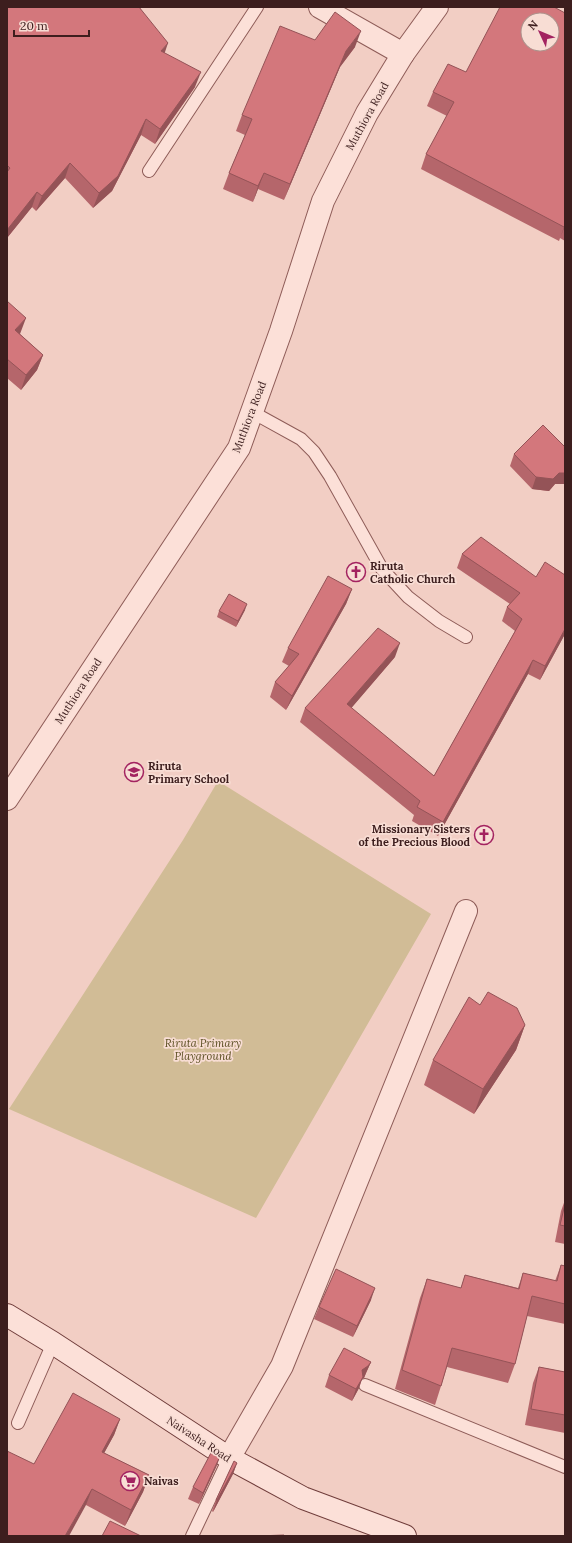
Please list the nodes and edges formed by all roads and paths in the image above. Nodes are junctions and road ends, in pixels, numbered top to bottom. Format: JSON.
{"nodes":[{"id":1,"x":257,"y":7,"type":"edge"},
{"id":2,"x":320,"y":7,"type":"edge"},
{"id":3,"x":437,"y":7,"type":"edge"},
{"id":4,"x":403,"y":54,"type":"junction"},
{"id":5,"x":149,"y":171,"type":"dead end"},
{"id":6,"x":252,"y":412,"type":"junction"},
{"id":7,"x":466,"y":637,"type":"dead end"},
{"id":8,"x":7,"y":799,"type":"edge"},
{"id":9,"x":466,"y":911,"type":"dead end"},
{"id":10,"x":7,"y":1315,"type":"edge"},
{"id":11,"x":53,"y":1343,"type":"junction"},
{"id":12,"x":365,"y":1386,"type":"dead end"},
{"id":13,"x":18,"y":1423,"type":"dead end"},
{"id":14,"x":229,"y":1458,"type":"junction"},
{"id":15,"x":565,"y":1467,"type":"edge"},
{"id":16,"x":192,"y":1536,"type":"edge"},
{"id":17,"x":405,"y":1536,"type":"edge"}],
"edges":[{"from":1,"to":5,"type":"lane"},
{"from":2,"to":4,"type":"street"},
{"from":3,"to":4,"type":"street","name":"Muthiora Road"},
{"from":4,"to":6,"type":"street","name":"Muthiora Road"},
{"from":6,"to":7,"type":"lane"},
{"from":6,"to":8,"type":"street","name":"Muthiora Road"},
{"from":9,"to":14,"type":"street"},
{"from":10,"to":11,"type":"street","name":"Naivasha Road"},
{"from":11,"to":13,"type":"lane"},
{"from":11,"to":14,"type":"street","name":"Naivasha Road"},
{"from":12,"to":15,"type":"lane"},
{"from":14,"to":16,"type":"lane"},
{"from":14,"to":17,"type":"street","name":"Naivasha Road"}]}
